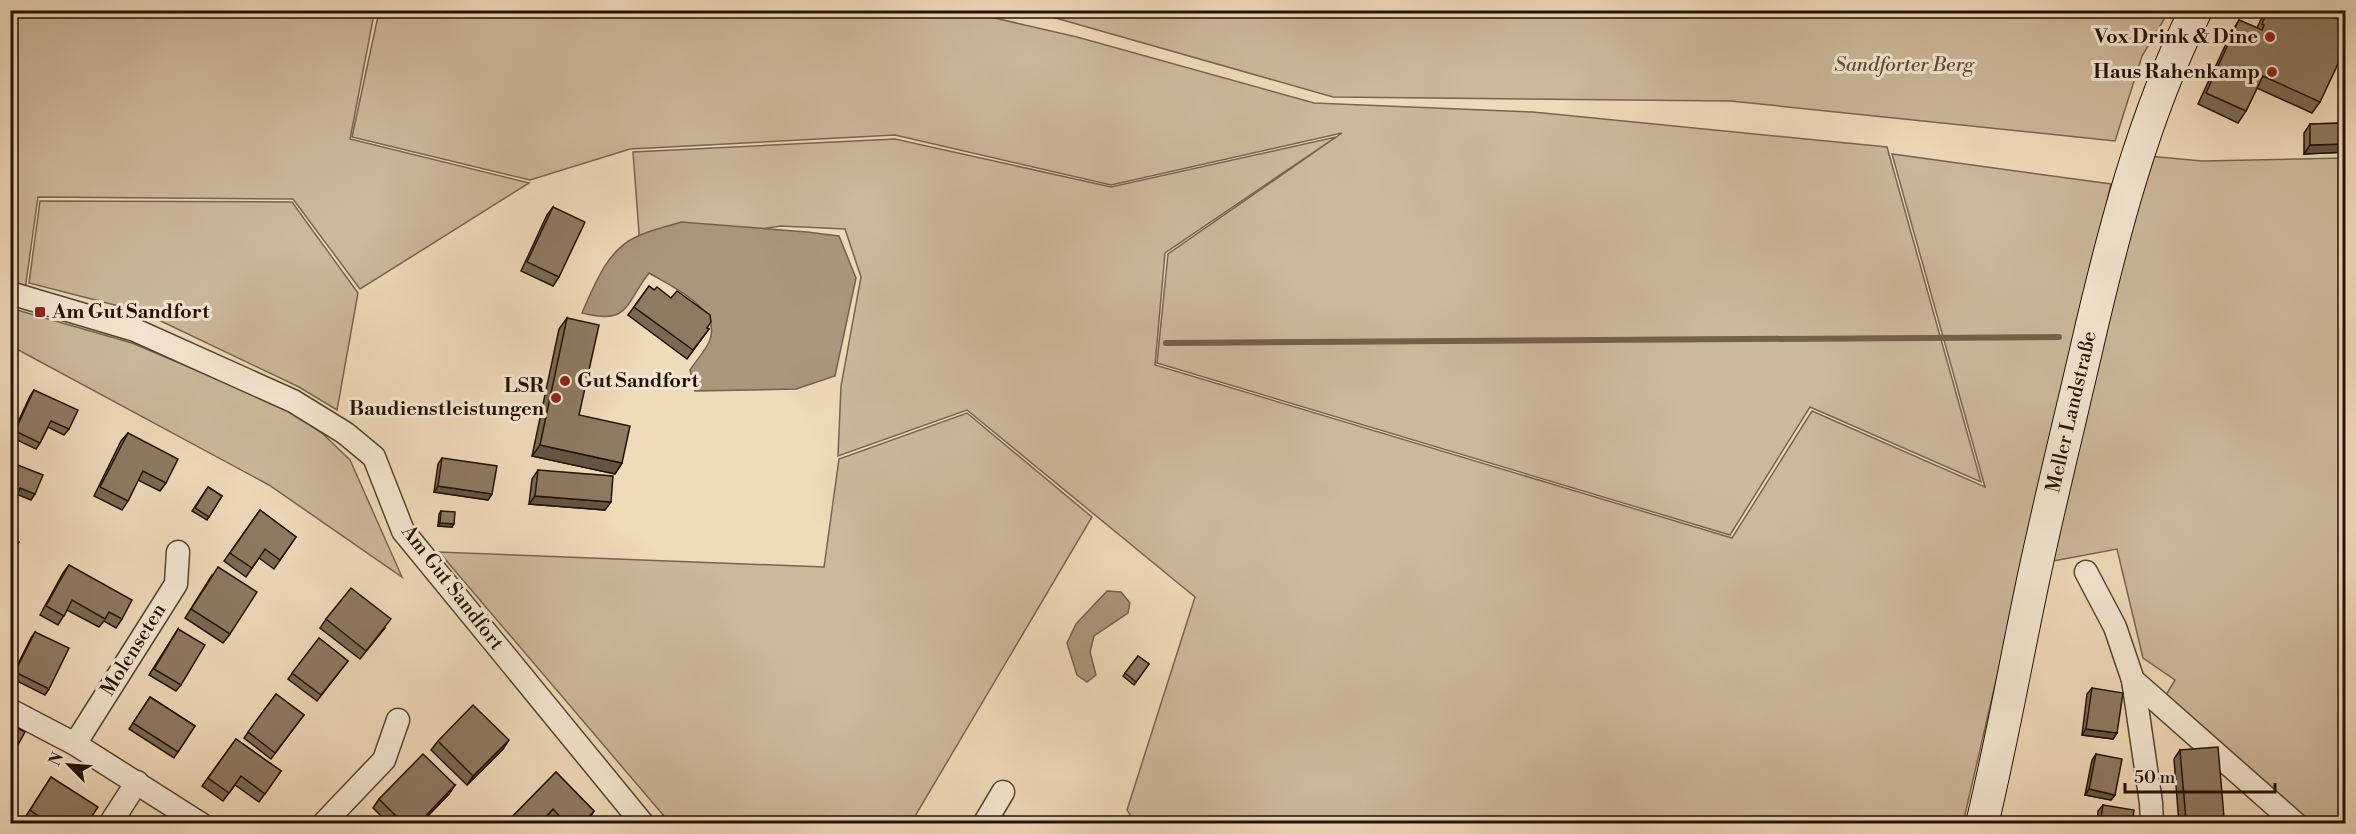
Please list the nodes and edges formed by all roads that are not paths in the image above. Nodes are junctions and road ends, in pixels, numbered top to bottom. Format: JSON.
{"nodes":[{"id":1,"x":2196,"y":10,"type":"edge"},
{"id":2,"x":10,"y":293,"type":"edge"},
{"id":3,"x":178,"y":552,"type":"dead end"},
{"id":4,"x":2086,"y":572,"type":"dead end"},
{"id":5,"x":2133,"y":680,"type":"junction"},
{"id":6,"x":10,"y":710,"type":"edge"},
{"id":7,"x":398,"y":720,"type":"dead end"},
{"id":8,"x":75,"y":744,"type":"junction"},
{"id":9,"x":137,"y":782,"type":"junction"},
{"id":10,"x":1003,"y":792,"type":"dead end"},
{"id":11,"x":110,"y":824,"type":"edge"},
{"id":12,"x":201,"y":824,"type":"edge"},
{"id":13,"x":323,"y":824,"type":"edge"},
{"id":14,"x":643,"y":824,"type":"edge"},
{"id":15,"x":984,"y":824,"type":"edge"},
{"id":16,"x":1982,"y":824,"type":"edge"},
{"id":17,"x":2152,"y":824,"type":"edge"},
{"id":18,"x":2296,"y":824,"type":"edge"}],
"edges":[{"from":1,"to":16,"type":"street","name":"Meller Landstraße"},
{"from":2,"to":14,"type":"street","name":"Am Gut Sandfort"},
{"from":3,"to":8,"type":"street","name":"Molenseten"},
{"from":4,"to":5,"type":"street"},
{"from":5,"to":17,"type":"street"},
{"from":5,"to":18,"type":"street"},
{"from":6,"to":8,"type":"street"},
{"from":7,"to":13,"type":"street"},
{"from":8,"to":9,"type":"street"},
{"from":9,"to":11,"type":"street"},
{"from":9,"to":12,"type":"street"},
{"from":10,"to":15,"type":"street"}]}
